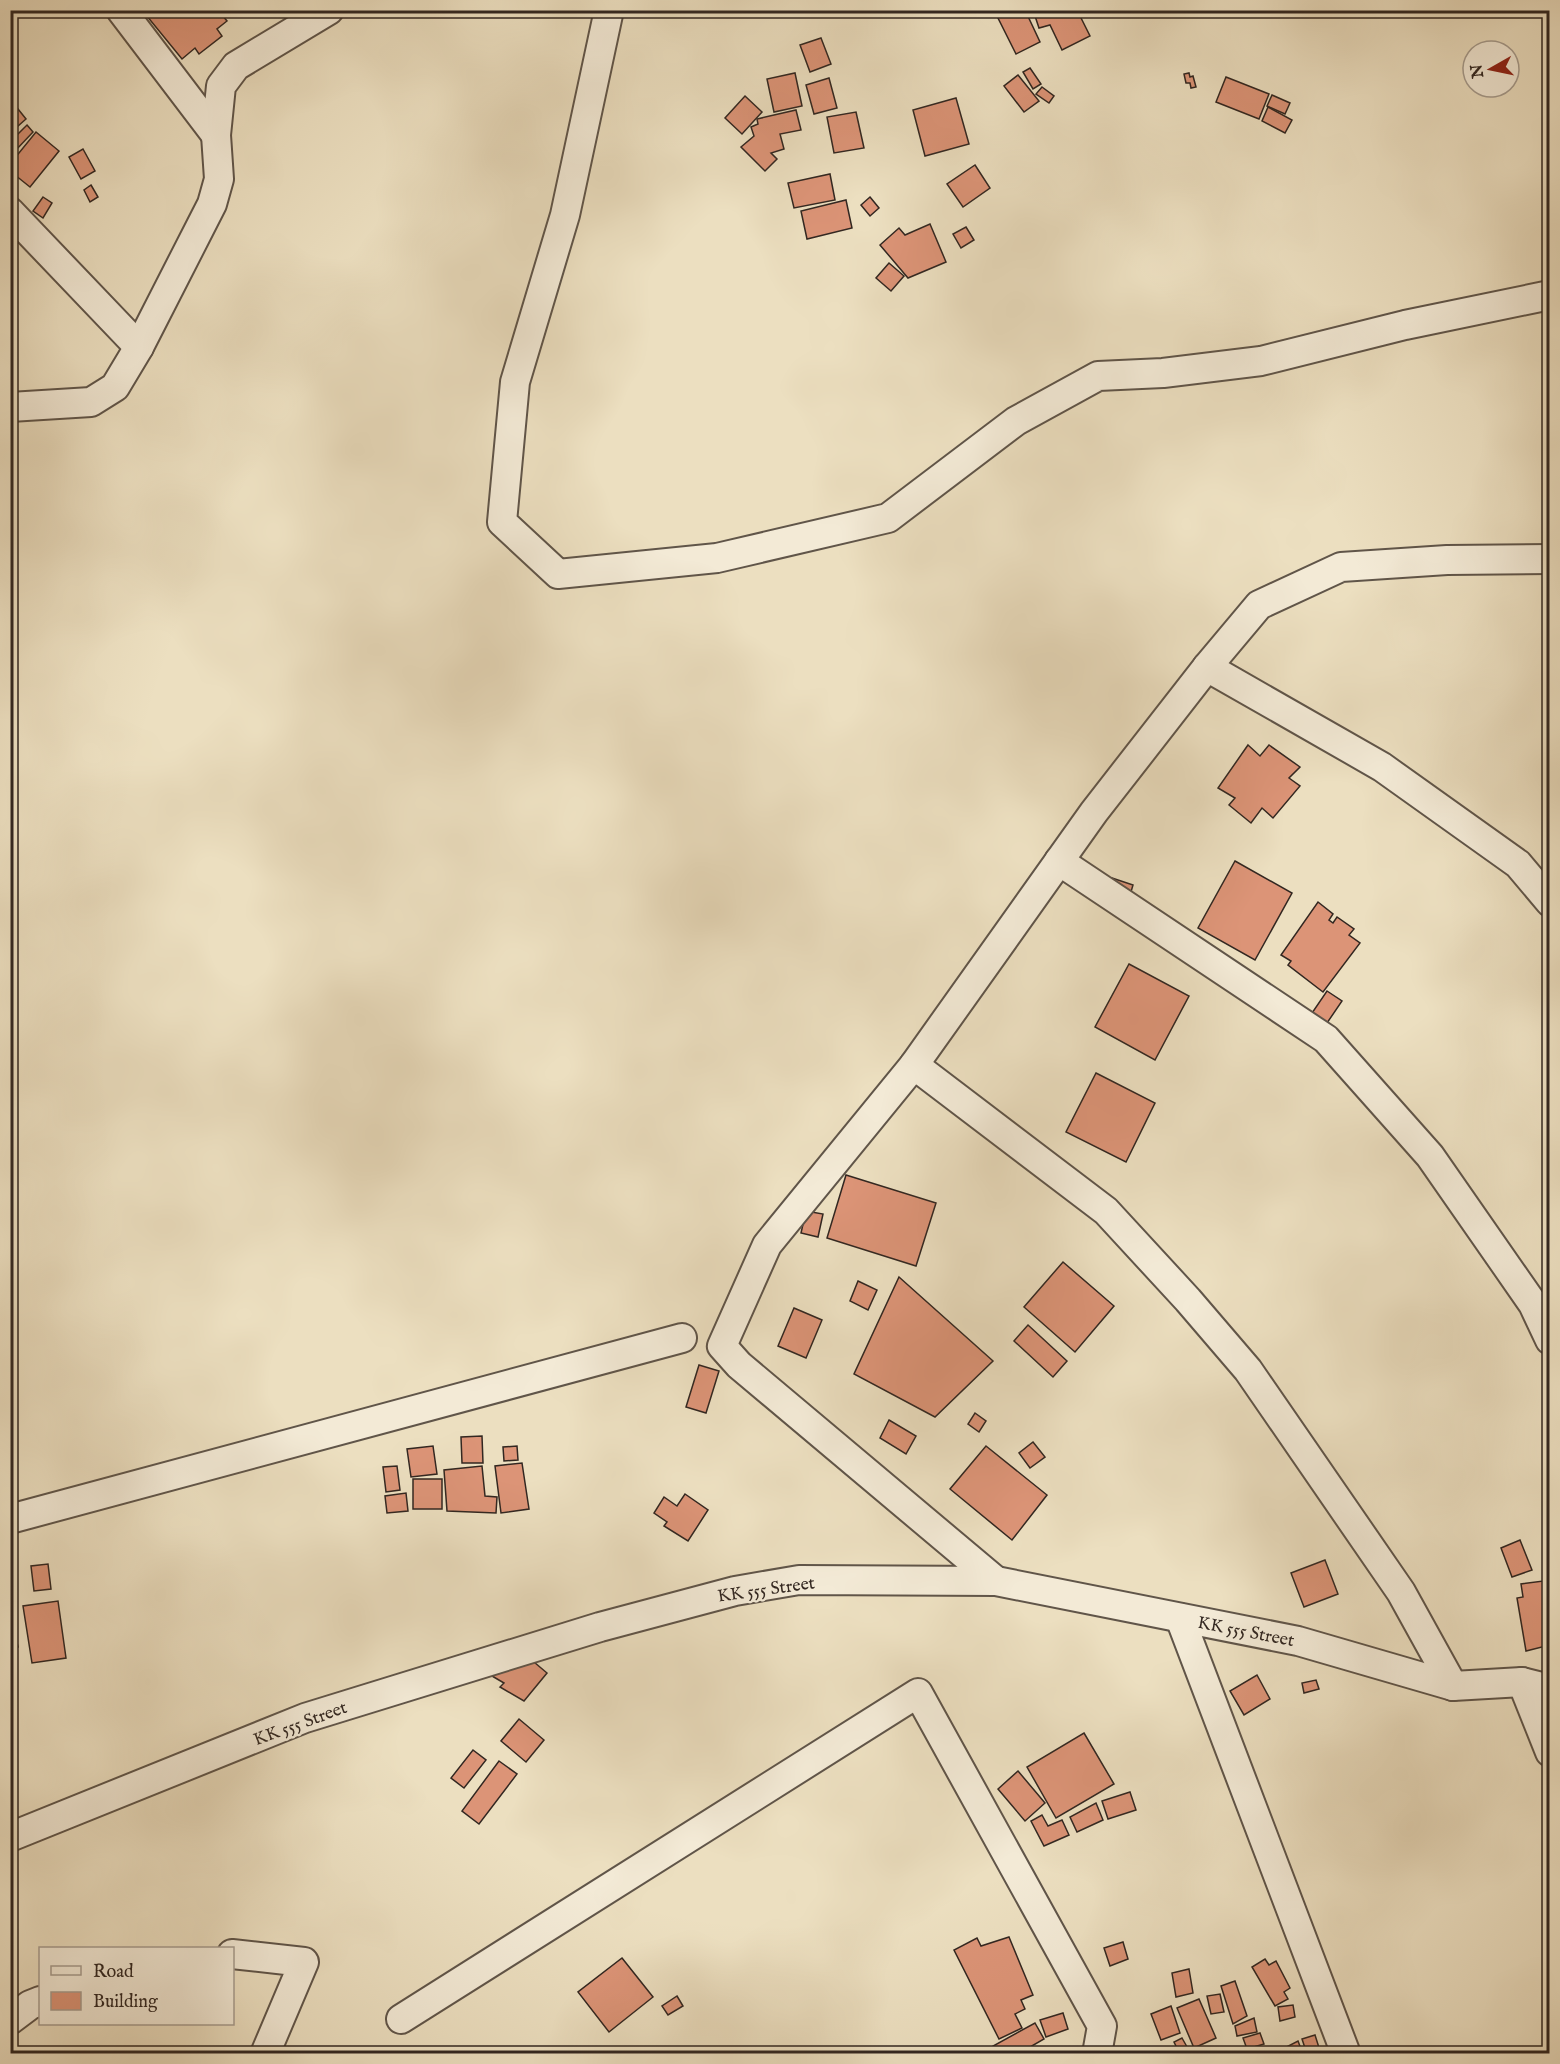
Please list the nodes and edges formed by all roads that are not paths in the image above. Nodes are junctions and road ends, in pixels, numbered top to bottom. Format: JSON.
{"nodes":[{"id":1,"x":121,"y":10,"type":"edge"},
{"id":2,"x":329,"y":10,"type":"edge"},
{"id":3,"x":609,"y":10,"type":"edge"},
{"id":4,"x":216,"y":135,"type":"junction"},
{"id":5,"x":10,"y":212,"type":"edge"},
{"id":6,"x":1550,"y":295,"type":"edge"},
{"id":7,"x":139,"y":347,"type":"junction"},
{"id":8,"x":10,"y":407,"type":"edge"},
{"id":9,"x":1550,"y":559,"type":"edge"},
{"id":10,"x":1207,"y":667,"type":"junction"},
{"id":11,"x":1059,"y":861,"type":"junction"},
{"id":12,"x":1550,"y":902,"type":"edge"},
{"id":13,"x":914,"y":1065,"type":"junction"},
{"id":14,"x":682,"y":1338,"type":"dead end"},
{"id":15,"x":1550,"y":1340,"type":"edge"},
{"id":16,"x":10,"y":1519,"type":"edge"},
{"id":17,"x":996,"y":1581,"type":"junction"},
{"id":18,"x":1180,"y":1618,"type":"junction"},
{"id":19,"x":1522,"y":1682,"type":"junction"},
{"id":20,"x":1453,"y":1686,"type":"junction"},
{"id":21,"x":1550,"y":1689,"type":"edge"},
{"id":22,"x":1550,"y":1752,"type":"edge"},
{"id":23,"x":10,"y":1837,"type":"edge"},
{"id":24,"x":234,"y":1954,"type":"edge"},
{"id":25,"x":39,"y":2001,"type":"edge"},
{"id":26,"x":401,"y":2019,"type":"dead end"},
{"id":27,"x":10,"y":2020,"type":"edge"},
{"id":28,"x":265,"y":2054,"type":"edge"},
{"id":29,"x":1097,"y":2054,"type":"edge"},
{"id":30,"x":1346,"y":2054,"type":"edge"}],
"edges":[{"from":1,"to":4,"type":"street"},
{"from":2,"to":4,"type":"street"},
{"from":3,"to":6,"type":"street"},
{"from":4,"to":7,"type":"street"},
{"from":5,"to":7,"type":"street"},
{"from":7,"to":8,"type":"street"},
{"from":9,"to":10,"type":"street"},
{"from":10,"to":11,"type":"street"},
{"from":10,"to":12,"type":"street"},
{"from":11,"to":13,"type":"street"},
{"from":11,"to":15,"type":"street"},
{"from":13,"to":17,"type":"street"},
{"from":13,"to":20,"type":"street"},
{"from":14,"to":16,"type":"street"},
{"from":17,"to":18,"type":"street","name":"KK 555 Street"},
{"from":17,"to":23,"type":"street","name":"KK 555 Street"},
{"from":18,"to":20,"type":"street","name":"KK 555 Street"},
{"from":18,"to":30,"type":"street"},
{"from":19,"to":20,"type":"street","name":"KK 555 Street"},
{"from":19,"to":21,"type":"street","name":"KK 555 Street"},
{"from":19,"to":22,"type":"street"},
{"from":24,"to":28,"type":"street"},
{"from":25,"to":27,"type":"street"},
{"from":26,"to":29,"type":"street"}]}
